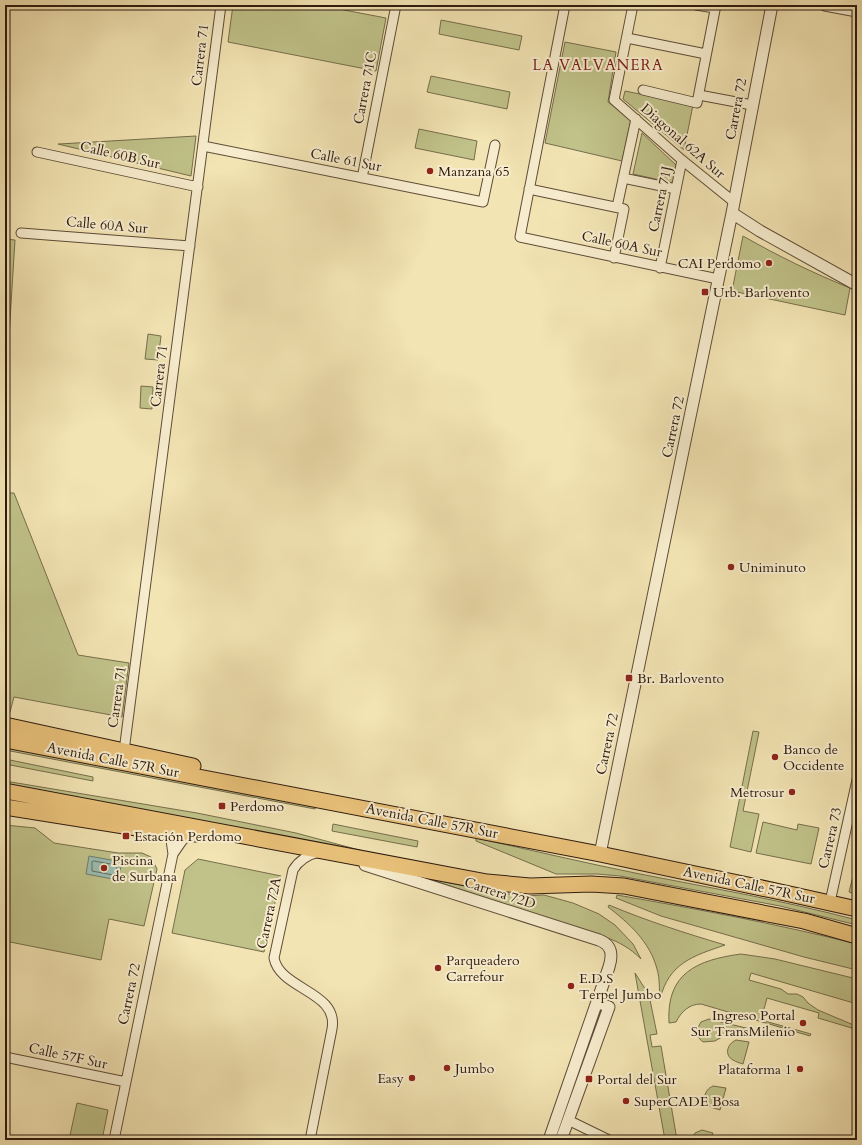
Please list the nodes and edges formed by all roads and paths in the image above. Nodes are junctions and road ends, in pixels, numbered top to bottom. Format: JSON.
{"nodes":[{"id":1,"x":221,"y":5,"type":"edge"},
{"id":2,"x":396,"y":5,"type":"edge"},
{"id":3,"x":565,"y":5,"type":"edge"},
{"id":4,"x":633,"y":5,"type":"edge"},
{"id":5,"x":696,"y":5,"type":"edge"},
{"id":6,"x":772,"y":5,"type":"edge"},
{"id":7,"x":825,"y":5,"type":"edge"},
{"id":8,"x":715,"y":7,"type":"edge"},
{"id":9,"x":857,"y":11,"type":"edge"},
{"id":10,"x":627,"y":38,"type":"junction"},
{"id":11,"x":706,"y":54,"type":"junction"},
{"id":12,"x":643,"y":90,"type":"dead end"},
{"id":13,"x":698,"y":99,"type":"junction"},
{"id":14,"x":752,"y":105,"type":"junction"},
{"id":15,"x":636,"y":119,"type":"junction"},
{"id":16,"x":495,"y":145,"type":"dead end"},
{"id":17,"x":203,"y":146,"type":"junction"},
{"id":18,"x":37,"y":152,"type":"dead end"},
{"id":19,"x":682,"y":160,"type":"junction"},
{"id":20,"x":362,"y":178,"type":"junction"},
{"id":21,"x":623,"y":178,"type":"junction"},
{"id":22,"x":198,"y":187,"type":"junction"},
{"id":23,"x":529,"y":189,"type":"junction"},
{"id":24,"x":676,"y":189,"type":"junction"},
{"id":25,"x":621,"y":208,"type":"junction"},
{"id":26,"x":733,"y":208,"type":"junction"},
{"id":27,"x":21,"y":233,"type":"dead end"},
{"id":28,"x":190,"y":246,"type":"junction"},
{"id":29,"x":614,"y":258,"type":"junction"},
{"id":30,"x":660,"y":268,"type":"junction"},
{"id":31,"x":718,"y":279,"type":"junction"},
{"id":32,"x":857,"y":285,"type":"edge"},
{"id":33,"x":5,"y":725,"type":"edge"},
{"id":34,"x":5,"y":740,"type":"edge"},
{"id":35,"x":124,"y":751,"type":"junction"},
{"id":36,"x":857,"y":780,"type":"edge"},
{"id":37,"x":256,"y":787,"type":"junction"},
{"id":38,"x":5,"y":791,"type":"edge"},
{"id":39,"x":5,"y":807,"type":"edge"},
{"id":40,"x":168,"y":833,"type":"junction"},
{"id":41,"x":189,"y":834,"type":"junction"},
{"id":42,"x":259,"y":838,"type":"junction"},
{"id":43,"x":325,"y":851,"type":"junction"},
{"id":44,"x":173,"y":854,"type":"junction"},
{"id":45,"x":600,"y":854,"type":"junction"},
{"id":46,"x":830,"y":902,"type":"junction"},
{"id":47,"x":857,"y":909,"type":"edge"},
{"id":48,"x":857,"y":936,"type":"edge"},
{"id":49,"x":597,"y":1002,"type":"junction"},
{"id":50,"x":5,"y":1057,"type":"edge"},
{"id":51,"x":126,"y":1082,"type":"junction"},
{"id":52,"x":568,"y":1120,"type":"junction"},
{"id":53,"x":114,"y":1140,"type":"edge"},
{"id":54,"x":310,"y":1140,"type":"edge"},
{"id":55,"x":549,"y":1140,"type":"edge"},
{"id":56,"x":561,"y":1140,"type":"edge"},
{"id":57,"x":609,"y":1140,"type":"edge"}],
"edges":[{"from":1,"to":17,"type":"street","name":"Carrera 71"},
{"from":2,"to":20,"type":"street","name":"Carrera 71C"},
{"from":3,"to":23,"type":"street"},
{"from":4,"to":10,"type":"street"},
{"from":5,"to":8,"type":"street"},
{"from":6,"to":14,"type":"street","name":"Carrera 72"},
{"from":7,"to":9,"type":"street"},
{"from":8,"to":11,"type":"street"},
{"from":10,"to":11,"type":"street"},
{"from":10,"to":15,"type":"street","name":"Diagonal 62A Sur"},
{"from":11,"to":13,"type":"street"},
{"from":12,"to":13,"type":"street"},
{"from":13,"to":14,"type":"street"},
{"from":14,"to":26,"type":"street","name":"Carrera 72"},
{"from":15,"to":19,"type":"street","name":"Diagonal 62A Sur"},
{"from":15,"to":21,"type":"street"},
{"from":16,"to":20,"type":"street","name":"Calle 61 Sur"},
{"from":17,"to":20,"type":"street","name":"Calle 61 Sur"},
{"from":17,"to":22,"type":"street","name":"Carrera 71"},
{"from":18,"to":22,"type":"street","name":"Calle 60B Sur"},
{"from":19,"to":24,"type":"street","name":"Carrera 71J"},
{"from":19,"to":26,"type":"street","name":"Diagonal 62A Sur"},
{"from":21,"to":24,"type":"street"},
{"from":21,"to":25,"type":"street"},
{"from":22,"to":28,"type":"street","name":"Carrera 71"},
{"from":23,"to":25,"type":"street"},
{"from":23,"to":29,"type":"street","name":"Calle 60A Sur"},
{"from":24,"to":30,"type":"street","name":"Carrera 71J"},
{"from":25,"to":29,"type":"street"},
{"from":26,"to":31,"type":"street","name":"Carrera 72"},
{"from":26,"to":32,"type":"street"},
{"from":27,"to":28,"type":"street","name":"Calle 60A Sur"},
{"from":28,"to":35,"type":"street","name":"Carrera 71"},
{"from":29,"to":30,"type":"street","name":"Calle 60A Sur"},
{"from":30,"to":31,"type":"street","name":"Calle 60A Sur"},
{"from":31,"to":45,"type":"street","name":"Carrera 72"},
{"from":33,"to":35,"type":"highway"},
{"from":34,"to":37,"type":"highway","name":"Avenida Calle 57R Sur"},
{"from":35,"to":37,"type":"highway"},
{"from":36,"to":46,"type":"street","name":"Carrera 73"},
{"from":37,"to":45,"type":"highway","name":"Avenida Calle 57R Sur"},
{"from":38,"to":42,"type":"highway","name":"Avenida Calle 57R Sur"},
{"from":39,"to":40,"type":"highway"},
{"from":40,"to":41,"type":"highway"},
{"from":40,"to":44,"type":"street","name":"Carrera 72"},
{"from":41,"to":42,"type":"highway"},
{"from":41,"to":44,"type":"street","name":"Carrera 72"},
{"from":42,"to":43,"type":"highway","name":"Avenida Calle 57R Sur"},
{"from":43,"to":48,"type":"highway","name":"Avenida Calle 57R Sur"},
{"from":43,"to":49,"type":"street","name":"Carrera 72D"},
{"from":43,"to":54,"type":"street","name":"Carrera 72A"},
{"from":44,"to":51,"type":"street","name":"Carrera 72"},
{"from":45,"to":46,"type":"highway","name":"Avenida Calle 57R Sur"},
{"from":46,"to":47,"type":"highway","name":"Avenida Calle 57R Sur"},
{"from":49,"to":52,"type":"street"},
{"from":49,"to":55,"type":"street","name":"Carrera 72D"},
{"from":50,"to":51,"type":"street","name":"Calle 57F Sur"},
{"from":51,"to":53,"type":"street","name":"Carrera 72"},
{"from":52,"to":56,"type":"street"},
{"from":52,"to":57,"type":"street"}]}
